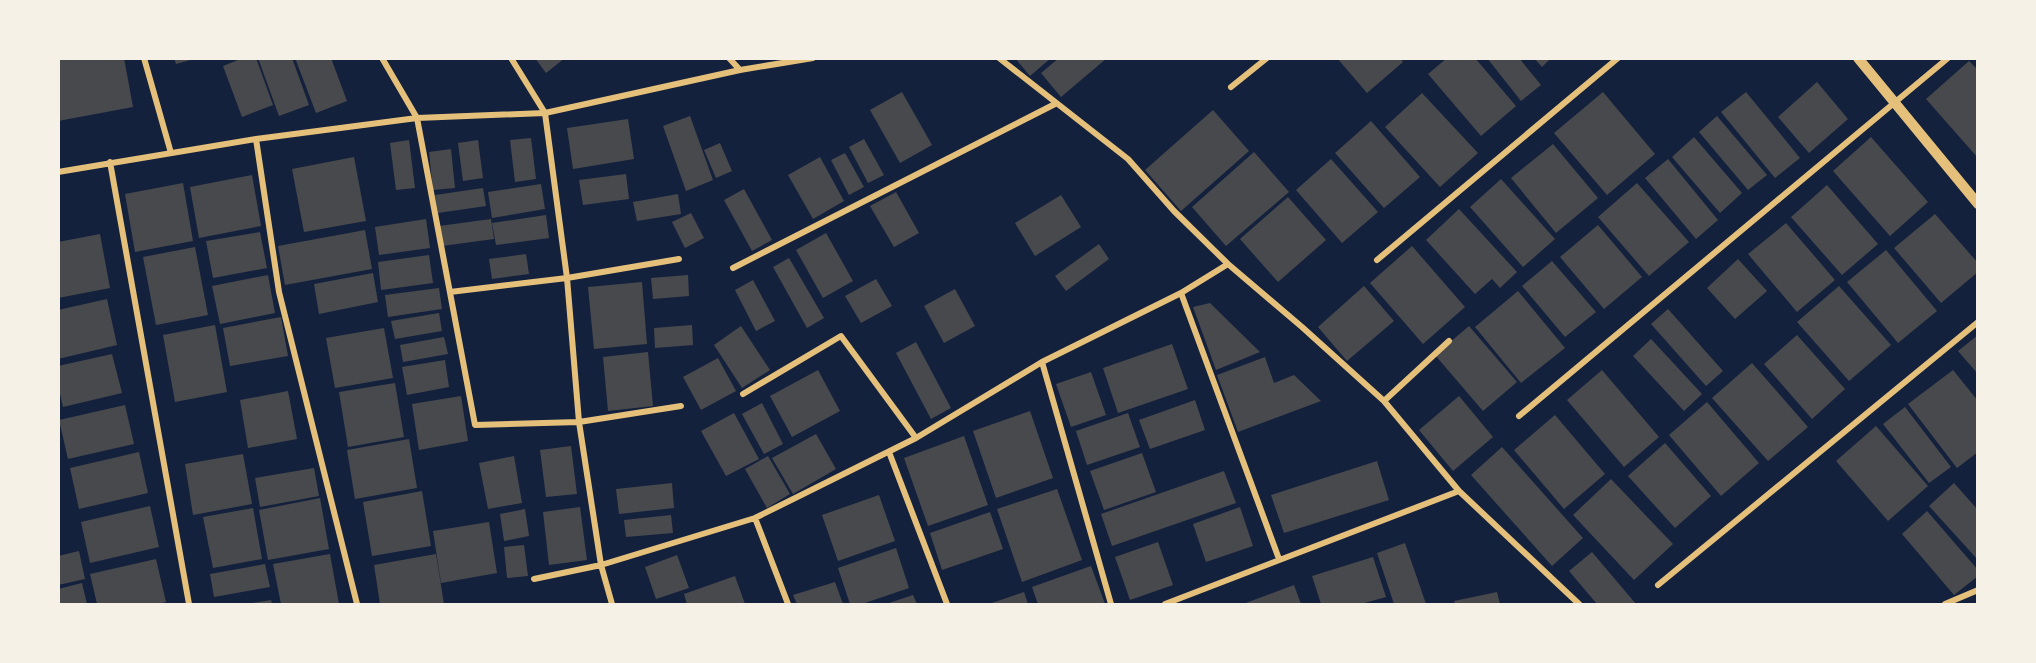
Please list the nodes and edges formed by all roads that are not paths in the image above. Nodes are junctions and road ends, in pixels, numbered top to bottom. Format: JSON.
{"nodes":[{"id":1,"x":144,"y":58,"type":"edge"},
{"id":2,"x":382,"y":58,"type":"edge"},
{"id":3,"x":511,"y":58,"type":"edge"},
{"id":4,"x":729,"y":58,"type":"edge"},
{"id":5,"x":813,"y":58,"type":"edge"},
{"id":6,"x":999,"y":58,"type":"edge"},
{"id":7,"x":1267,"y":58,"type":"edge"},
{"id":8,"x":1618,"y":58,"type":"edge"},
{"id":9,"x":1858,"y":58,"type":"edge"},
{"id":10,"x":1948,"y":58,"type":"edge"},
{"id":11,"x":740,"y":70,"type":"junction"},
{"id":12,"x":1231,"y":87,"type":"dead end"},
{"id":13,"x":1055,"y":104,"type":"junction"},
{"id":14,"x":1895,"y":105,"type":"junction"},
{"id":15,"x":545,"y":113,"type":"junction"},
{"id":16,"x":417,"y":118,"type":"junction"},
{"id":17,"x":256,"y":139,"type":"junction"},
{"id":18,"x":171,"y":153,"type":"junction"},
{"id":19,"x":110,"y":162,"type":"junction"},
{"id":20,"x":58,"y":172,"type":"edge"},
{"id":21,"x":1977,"y":204,"type":"edge"},
{"id":22,"x":679,"y":259,"type":"dead end"},
{"id":23,"x":1377,"y":260,"type":"dead end"},
{"id":24,"x":1228,"y":264,"type":"junction"},
{"id":25,"x":734,"y":268,"type":"dead end"},
{"id":26,"x":567,"y":278,"type":"junction"},
{"id":27,"x":450,"y":292,"type":"junction"},
{"id":28,"x":1181,"y":293,"type":"junction"},
{"id":29,"x":1977,"y":322,"type":"edge"},
{"id":30,"x":1449,"y":341,"type":"dead end"},
{"id":31,"x":1042,"y":362,"type":"junction"},
{"id":32,"x":743,"y":394,"type":"dead end"},
{"id":33,"x":1384,"y":401,"type":"junction"},
{"id":34,"x":681,"y":406,"type":"dead end"},
{"id":35,"x":1519,"y":416,"type":"dead end"},
{"id":36,"x":579,"y":422,"type":"junction"},
{"id":37,"x":916,"y":438,"type":"junction"},
{"id":38,"x":889,"y":452,"type":"junction"},
{"id":39,"x":1459,"y":491,"type":"junction"},
{"id":40,"x":755,"y":518,"type":"junction"},
{"id":41,"x":1279,"y":559,"type":"junction"},
{"id":42,"x":601,"y":565,"type":"junction"},
{"id":43,"x":534,"y":579,"type":"dead end"},
{"id":44,"x":1658,"y":585,"type":"dead end"},
{"id":45,"x":1977,"y":590,"type":"edge"},
{"id":46,"x":189,"y":604,"type":"edge"},
{"id":47,"x":357,"y":604,"type":"edge"},
{"id":48,"x":612,"y":604,"type":"edge"},
{"id":49,"x":788,"y":604,"type":"edge"},
{"id":50,"x":947,"y":604,"type":"edge"},
{"id":51,"x":1111,"y":604,"type":"edge"},
{"id":52,"x":1165,"y":604,"type":"edge"},
{"id":53,"x":1579,"y":604,"type":"edge"},
{"id":54,"x":1945,"y":604,"type":"edge"}],
"edges":[{"from":1,"to":18,"type":"street"},
{"from":2,"to":16,"type":"street"},
{"from":3,"to":15,"type":"street"},
{"from":4,"to":11,"type":"street"},
{"from":5,"to":11,"type":"street"},
{"from":6,"to":13,"type":"street"},
{"from":7,"to":12,"type":"street"},
{"from":8,"to":23,"type":"street"},
{"from":9,"to":14,"type":"street"},
{"from":10,"to":14,"type":"street"},
{"from":11,"to":15,"type":"street"},
{"from":13,"to":24,"type":"street"},
{"from":13,"to":25,"type":"street"},
{"from":14,"to":21,"type":"street"},
{"from":14,"to":35,"type":"street"},
{"from":15,"to":16,"type":"street"},
{"from":15,"to":26,"type":"street"},
{"from":16,"to":17,"type":"street"},
{"from":16,"to":27,"type":"street"},
{"from":17,"to":18,"type":"street"},
{"from":17,"to":47,"type":"street"},
{"from":18,"to":19,"type":"street"},
{"from":19,"to":20,"type":"street"},
{"from":19,"to":46,"type":"street"},
{"from":22,"to":26,"type":"street"},
{"from":24,"to":28,"type":"street"},
{"from":24,"to":33,"type":"street"},
{"from":26,"to":27,"type":"street"},
{"from":26,"to":36,"type":"street"},
{"from":27,"to":36,"type":"street"},
{"from":28,"to":31,"type":"street"},
{"from":28,"to":41,"type":"street"},
{"from":29,"to":44,"type":"street"},
{"from":30,"to":33,"type":"street"},
{"from":31,"to":37,"type":"street"},
{"from":31,"to":51,"type":"street"},
{"from":32,"to":37,"type":"street"},
{"from":33,"to":39,"type":"street"},
{"from":34,"to":36,"type":"street"},
{"from":36,"to":42,"type":"street"},
{"from":37,"to":38,"type":"street"},
{"from":38,"to":40,"type":"street"},
{"from":38,"to":50,"type":"street"},
{"from":39,"to":41,"type":"street"},
{"from":39,"to":53,"type":"street"},
{"from":40,"to":42,"type":"street"},
{"from":40,"to":49,"type":"street"},
{"from":41,"to":52,"type":"street"},
{"from":42,"to":43,"type":"street"},
{"from":42,"to":48,"type":"street"},
{"from":45,"to":54,"type":"street"}]}
